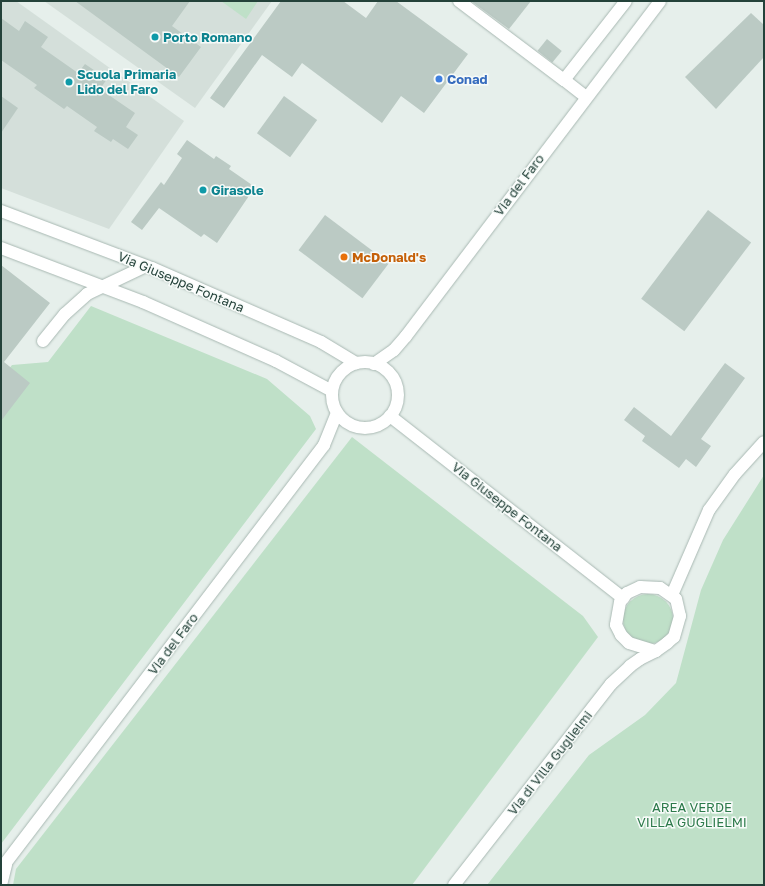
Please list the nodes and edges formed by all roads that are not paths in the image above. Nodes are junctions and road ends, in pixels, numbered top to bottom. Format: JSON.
{"nodes":[{"id":1,"x":459,"y":1,"type":"edge"},
{"id":2,"x":626,"y":1,"type":"edge"},
{"id":3,"x":660,"y":1,"type":"edge"},
{"id":4,"x":564,"y":80,"type":"junction"},
{"id":5,"x":586,"y":97,"type":"junction"},
{"id":6,"x":1,"y":211,"type":"edge"},
{"id":7,"x":1,"y":248,"type":"edge"},
{"id":8,"x":146,"y":266,"type":"junction"},
{"id":9,"x":102,"y":286,"type":"junction"},
{"id":10,"x":43,"y":341,"type":"dead end"},
{"id":11,"x":356,"y":363,"type":"junction"},
{"id":12,"x":374,"y":364,"type":"junction"},
{"id":13,"x":330,"y":390,"type":"junction"},
{"id":14,"x":337,"y":413,"type":"junction"},
{"id":15,"x":390,"y":416,"type":"junction"},
{"id":16,"x":764,"y":442,"type":"edge"},
{"id":17,"x":672,"y":595,"type":"junction"},
{"id":18,"x":622,"y":598,"type":"junction"},
{"id":19,"x":656,"y":651,"type":"junction"},
{"id":20,"x":3,"y":867,"type":"edge"},
{"id":21,"x":1,"y":885,"type":"edge"},
{"id":22,"x":454,"y":885,"type":"edge"}],
"edges":[{"from":1,"to":4,"type":"street"},
{"from":2,"to":4,"type":"street"},
{"from":3,"to":5,"type":"street","name":"Via del Faro"},
{"from":4,"to":5,"type":"street"},
{"from":5,"to":12,"type":"street","name":"Via del Faro"},
{"from":6,"to":8,"type":"street","name":"Via Giuseppe Fontana"},
{"from":7,"to":9,"type":"street"},
{"from":8,"to":9,"type":"street"},
{"from":8,"to":11,"type":"street","name":"Via Giuseppe Fontana"},
{"from":9,"to":10,"type":"street"},
{"from":9,"to":13,"type":"street"},
{"from":11,"to":12,"type":"street"},
{"from":11,"to":13,"type":"street"},
{"from":12,"to":15,"type":"street"},
{"from":13,"to":14,"type":"street"},
{"from":14,"to":15,"type":"street"},
{"from":14,"to":20,"type":"street","name":"Via del Faro"},
{"from":15,"to":18,"type":"street","name":"Via Giuseppe Fontana"},
{"from":16,"to":17,"type":"street"},
{"from":17,"to":18,"type":"street"},
{"from":17,"to":19,"type":"street"},
{"from":18,"to":19,"type":"street"},
{"from":19,"to":22,"type":"street","name":"Via di Villa Guglielmi"},
{"from":20,"to":21,"type":"street"}]}
